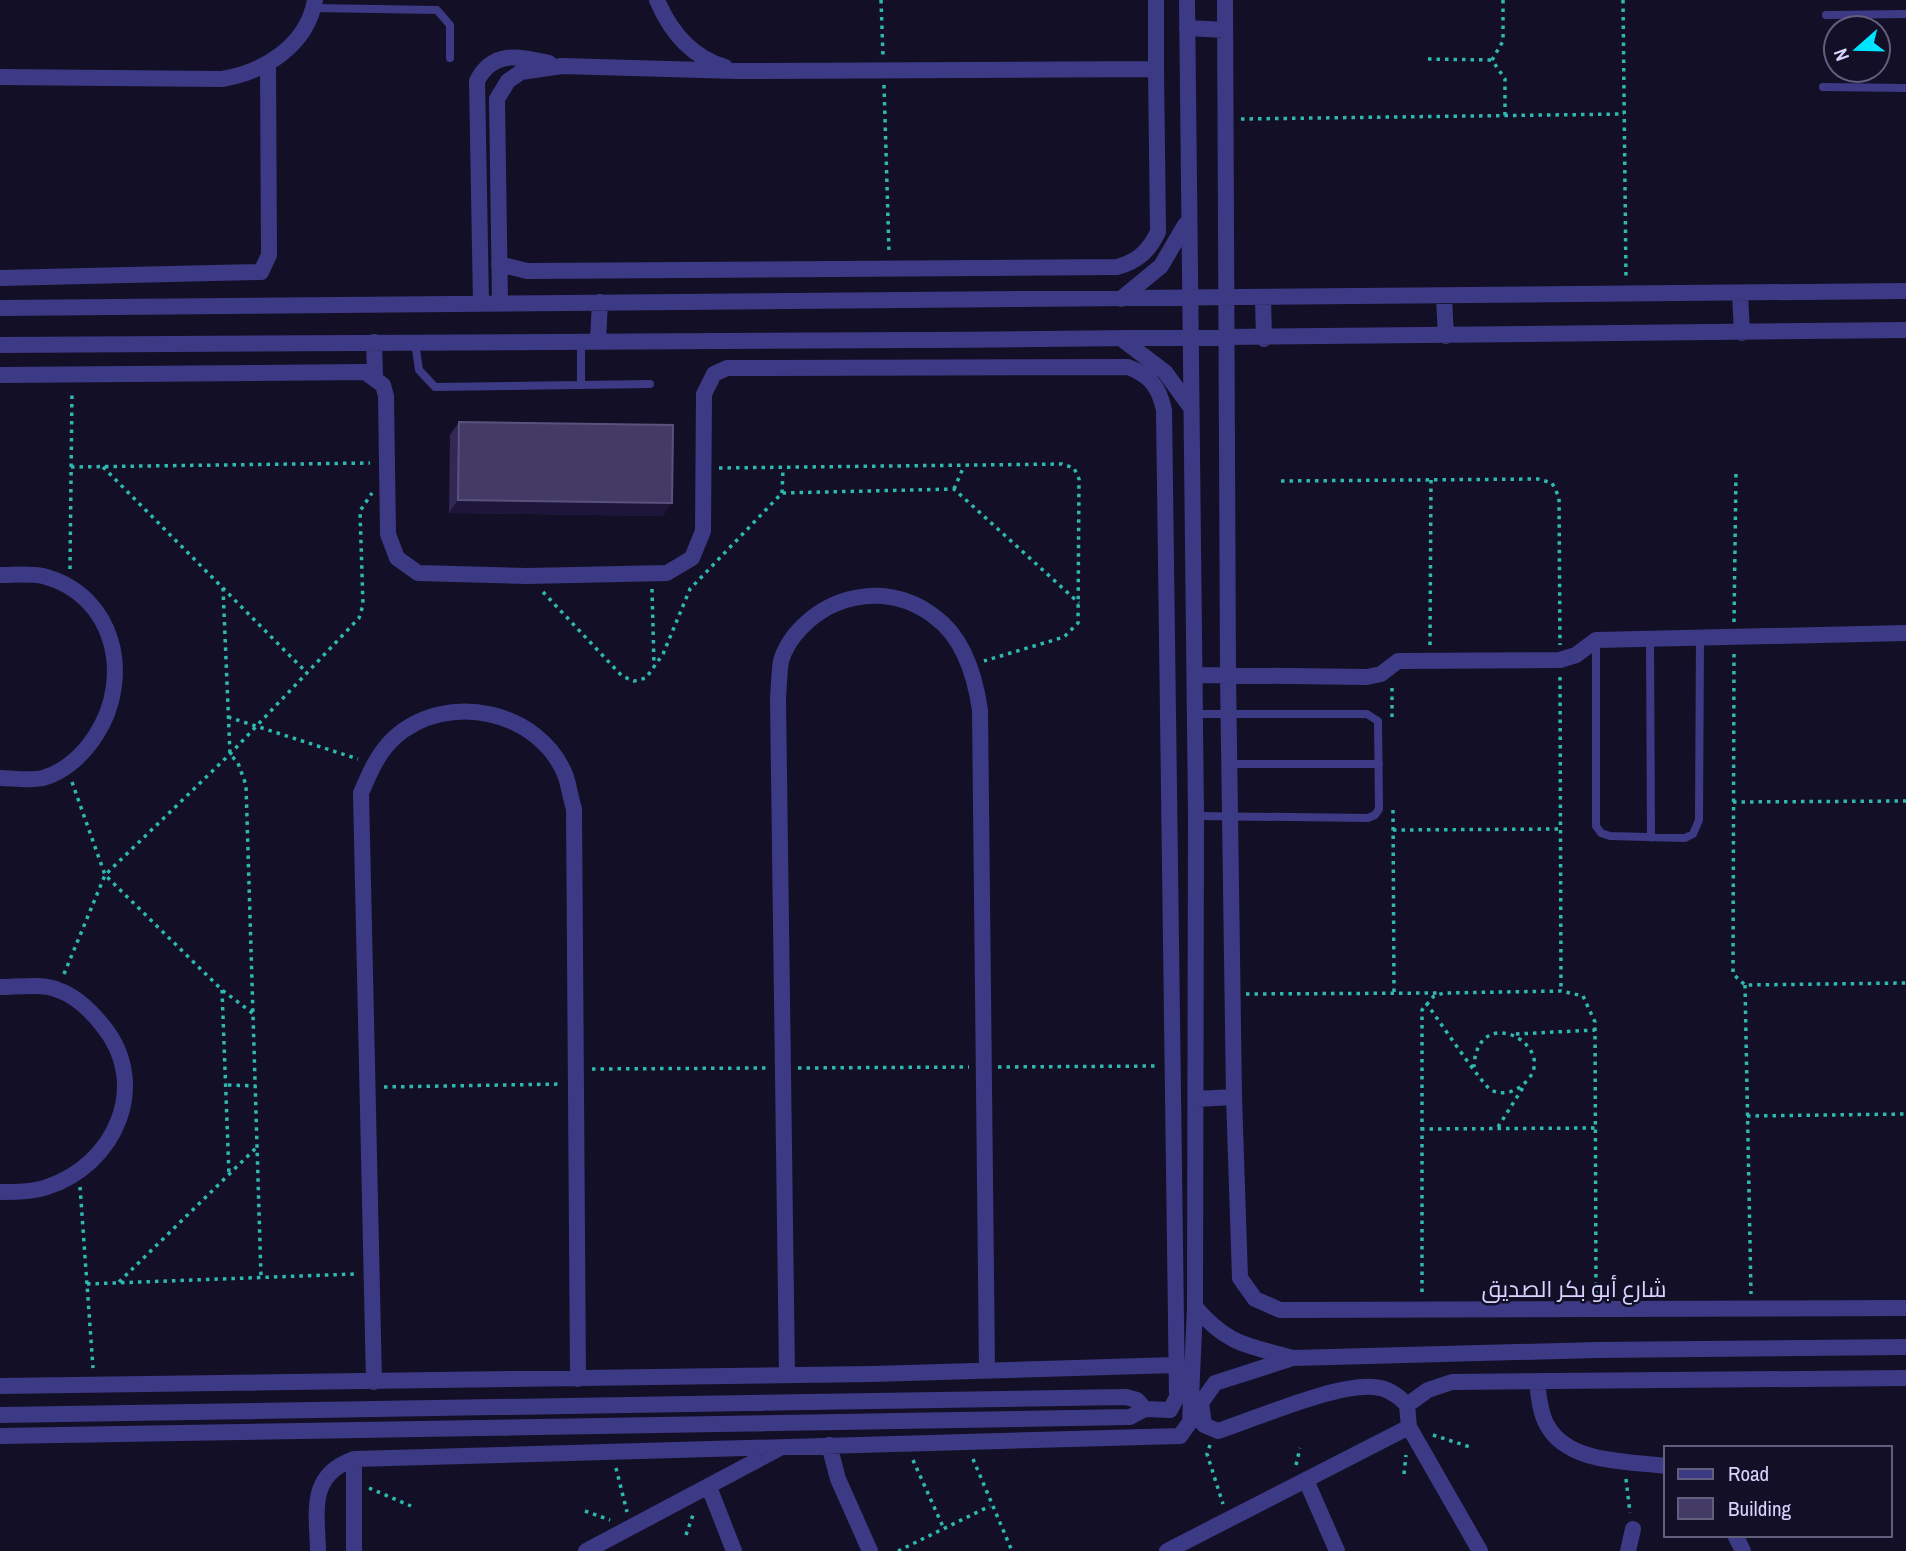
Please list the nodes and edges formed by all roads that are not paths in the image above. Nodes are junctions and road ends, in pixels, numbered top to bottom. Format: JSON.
{"nodes":[{"id":1,"x":657,"y":0,"type":"edge"},
{"id":2,"x":1156,"y":0,"type":"edge"},
{"id":3,"x":1186,"y":0,"type":"edge"},
{"id":4,"x":1225,"y":0,"type":"edge"},
{"id":5,"x":314,"y":4,"type":"edge"},
{"id":6,"x":1187,"y":28,"type":"junction"},
{"id":7,"x":1225,"y":30,"type":"junction"},
{"id":8,"x":450,"y":58,"type":"dead end"},
{"id":9,"x":268,"y":64,"type":"junction"},
{"id":10,"x":562,"y":66,"type":"junction"},
{"id":11,"x":1156,"y":69,"type":"junction"},
{"id":12,"x":738,"y":71,"type":"junction"},
{"id":13,"x":0,"y":77,"type":"edge"},
{"id":14,"x":1823,"y":87,"type":"dead end"},
{"id":15,"x":1906,"y":88,"type":"edge"},
{"id":16,"x":1187,"y":220,"type":"junction"},
{"id":17,"x":499,"y":264,"type":"junction"},
{"id":18,"x":0,"y":278,"type":"edge"},
{"id":19,"x":1906,"y":291,"type":"edge"},
{"id":20,"x":1740,"y":294,"type":"junction"},
{"id":21,"x":1444,"y":298,"type":"junction"},
{"id":22,"x":1120,"y":299,"type":"junction"},
{"id":23,"x":1188,"y":299,"type":"junction"},
{"id":24,"x":1225,"y":299,"type":"junction"},
{"id":25,"x":1263,"y":299,"type":"junction"},
{"id":26,"x":600,"y":302,"type":"junction"},
{"id":27,"x":481,"y":303,"type":"junction"},
{"id":28,"x":500,"y":303,"type":"junction"},
{"id":29,"x":0,"y":308,"type":"edge"},
{"id":30,"x":1906,"y":330,"type":"edge"},
{"id":31,"x":1742,"y":333,"type":"junction"},
{"id":32,"x":1446,"y":336,"type":"junction"},
{"id":33,"x":581,"y":340,"type":"junction"},
{"id":34,"x":598,"y":340,"type":"junction"},
{"id":35,"x":1123,"y":340,"type":"junction"},
{"id":36,"x":1189,"y":340,"type":"junction"},
{"id":37,"x":1225,"y":340,"type":"junction"},
{"id":38,"x":1264,"y":340,"type":"junction"},
{"id":39,"x":374,"y":342,"type":"junction"},
{"id":40,"x":415,"y":342,"type":"junction"},
{"id":41,"x":0,"y":345,"type":"edge"},
{"id":42,"x":0,"y":375,"type":"edge"},
{"id":43,"x":375,"y":376,"type":"junction"},
{"id":44,"x":650,"y":384,"type":"dead end"},
{"id":45,"x":581,"y":385,"type":"junction"},
{"id":46,"x":1189,"y":405,"type":"junction"},
{"id":47,"x":0,"y":575,"type":"edge"},
{"id":48,"x":1906,"y":633,"type":"edge"},
{"id":49,"x":1700,"y":638,"type":"junction"},
{"id":50,"x":1650,"y":639,"type":"junction"},
{"id":51,"x":1596,"y":640,"type":"junction"},
{"id":52,"x":1195,"y":675,"type":"junction"},
{"id":53,"x":1228,"y":675,"type":"junction"},
{"id":54,"x":1195,"y":714,"type":"junction"},
{"id":55,"x":1229,"y":714,"type":"junction"},
{"id":56,"x":1229,"y":764,"type":"junction"},
{"id":57,"x":1379,"y":764,"type":"junction"},
{"id":58,"x":0,"y":778,"type":"edge"},
{"id":59,"x":1196,"y":816,"type":"junction"},
{"id":60,"x":1230,"y":816,"type":"junction"},
{"id":61,"x":1651,"y":838,"type":"junction"},
{"id":62,"x":0,"y":987,"type":"edge"},
{"id":63,"x":1234,"y":1097,"type":"junction"},
{"id":64,"x":1196,"y":1099,"type":"junction"},
{"id":65,"x":0,"y":1192,"type":"edge"},
{"id":66,"x":1195,"y":1307,"type":"junction"},
{"id":67,"x":1906,"y":1308,"type":"edge"},
{"id":68,"x":1906,"y":1347,"type":"edge"},
{"id":69,"x":1293,"y":1358,"type":"junction"},
{"id":70,"x":1176,"y":1365,"type":"junction"},
{"id":71,"x":987,"y":1369,"type":"junction"},
{"id":72,"x":787,"y":1373,"type":"junction"},
{"id":73,"x":872,"y":1374,"type":"junction"},
{"id":74,"x":1906,"y":1378,"type":"edge"},
{"id":75,"x":578,"y":1379,"type":"junction"},
{"id":76,"x":304,"y":1382,"type":"junction"},
{"id":77,"x":374,"y":1382,"type":"junction"},
{"id":78,"x":1537,"y":1383,"type":"junction"},
{"id":79,"x":0,"y":1386,"type":"edge"},
{"id":80,"x":872,"y":1401,"type":"junction"},
{"id":81,"x":597,"y":1405,"type":"junction"},
{"id":82,"x":1407,"y":1405,"type":"junction"},
{"id":83,"x":303,"y":1409,"type":"junction"},
{"id":84,"x":1145,"y":1409,"type":"junction"},
{"id":85,"x":0,"y":1415,"type":"edge"},
{"id":86,"x":597,"y":1426,"type":"junction"},
{"id":87,"x":1409,"y":1427,"type":"junction"},
{"id":88,"x":0,"y":1436,"type":"edge"},
{"id":89,"x":829,"y":1445,"type":"junction"},
{"id":90,"x":782,"y":1447,"type":"junction"},
{"id":91,"x":354,"y":1459,"type":"junction"},
{"id":92,"x":1664,"y":1466,"type":"edge"},
{"id":93,"x":1306,"y":1480,"type":"junction"},
{"id":94,"x":709,"y":1488,"type":"junction"},
{"id":95,"x":1633,"y":1528,"type":"road end"},
{"id":96,"x":318,"y":1551,"type":"edge"},
{"id":97,"x":355,"y":1551,"type":"edge"},
{"id":98,"x":586,"y":1551,"type":"edge"},
{"id":99,"x":734,"y":1551,"type":"edge"},
{"id":100,"x":870,"y":1551,"type":"edge"},
{"id":101,"x":1167,"y":1551,"type":"edge"},
{"id":102,"x":1337,"y":1551,"type":"edge"},
{"id":103,"x":1480,"y":1551,"type":"edge"},
{"id":104,"x":1628,"y":1551,"type":"edge"}],
"edges":[{"from":1,"to":12,"type":"street"},
{"from":2,"to":11,"type":"street"},
{"from":3,"to":6,"type":"street"},
{"from":4,"to":7,"type":"street"},
{"from":5,"to":8,"type":"lane"},
{"from":5,"to":9,"type":"street"},
{"from":6,"to":7,"type":"street"},
{"from":6,"to":16,"type":"street"},
{"from":7,"to":24,"type":"street"},
{"from":9,"to":13,"type":"street"},
{"from":9,"to":18,"type":"street"},
{"from":10,"to":12,"type":"street"},
{"from":10,"to":17,"type":"street"},
{"from":10,"to":27,"type":"street"},
{"from":11,"to":12,"type":"street"},
{"from":11,"to":17,"type":"street"},
{"from":14,"to":15,"type":"lane"},
{"from":16,"to":22,"type":"street"},
{"from":16,"to":23,"type":"street"},
{"from":17,"to":28,"type":"street"},
{"from":19,"to":20,"type":"street"},
{"from":20,"to":21,"type":"street"},
{"from":20,"to":31,"type":"street"},
{"from":21,"to":25,"type":"street"},
{"from":21,"to":32,"type":"street"},
{"from":22,"to":23,"type":"street"},
{"from":22,"to":26,"type":"street"},
{"from":23,"to":24,"type":"street"},
{"from":23,"to":36,"type":"street"},
{"from":24,"to":25,"type":"street"},
{"from":24,"to":37,"type":"street"},
{"from":25,"to":38,"type":"street"},
{"from":26,"to":28,"type":"street"},
{"from":26,"to":34,"type":"street"},
{"from":27,"to":28,"type":"street"},
{"from":27,"to":29,"type":"street"},
{"from":30,"to":31,"type":"street"},
{"from":31,"to":32,"type":"street"},
{"from":32,"to":38,"type":"street"},
{"from":33,"to":34,"type":"street"},
{"from":33,"to":40,"type":"street"},
{"from":33,"to":45,"type":"lane"},
{"from":34,"to":35,"type":"street"},
{"from":35,"to":36,"type":"street"},
{"from":35,"to":46,"type":"street"},
{"from":36,"to":37,"type":"street"},
{"from":36,"to":46,"type":"street"},
{"from":37,"to":38,"type":"street"},
{"from":37,"to":53,"type":"street"},
{"from":39,"to":40,"type":"street"},
{"from":39,"to":41,"type":"street"},
{"from":39,"to":43,"type":"street"},
{"from":40,"to":45,"type":"lane"},
{"from":42,"to":43,"type":"street"},
{"from":43,"to":70,"type":"street"},
{"from":44,"to":45,"type":"lane"},
{"from":46,"to":52,"type":"street"},
{"from":47,"to":58,"type":"street"},
{"from":48,"to":49,"type":"street"},
{"from":49,"to":50,"type":"street"},
{"from":49,"to":61,"type":"lane"},
{"from":50,"to":51,"type":"street"},
{"from":50,"to":61,"type":"lane"},
{"from":51,"to":53,"type":"street"},
{"from":51,"to":61,"type":"lane"},
{"from":52,"to":53,"type":"street"},
{"from":52,"to":54,"type":"street"},
{"from":53,"to":55,"type":"street"},
{"from":54,"to":55,"type":"lane"},
{"from":54,"to":59,"type":"street"},
{"from":55,"to":56,"type":"street"},
{"from":55,"to":57,"type":"lane"},
{"from":56,"to":57,"type":"lane"},
{"from":56,"to":60,"type":"street"},
{"from":57,"to":60,"type":"lane"},
{"from":59,"to":60,"type":"lane"},
{"from":59,"to":64,"type":"street"},
{"from":60,"to":63,"type":"street"},
{"from":62,"to":65,"type":"street"},
{"from":63,"to":64,"type":"street"},
{"from":63,"to":67,"type":"street","name":"شارع أبو بكر الصديق"},
{"from":64,"to":66,"type":"street"},
{"from":66,"to":69,"type":"street"},
{"from":66,"to":89,"type":"street"},
{"from":68,"to":69,"type":"street"},
{"from":69,"to":82,"type":"street"},
{"from":70,"to":71,"type":"street"},
{"from":70,"to":84,"type":"street"},
{"from":71,"to":72,"type":"street"},
{"from":71,"to":73,"type":"street"},
{"from":72,"to":73,"type":"street"},
{"from":72,"to":75,"type":"street"},
{"from":73,"to":80,"type":"street"},
{"from":74,"to":78,"type":"street"},
{"from":75,"to":77,"type":"street"},
{"from":75,"to":77,"type":"street"},
{"from":76,"to":77,"type":"street"},
{"from":76,"to":79,"type":"street"},
{"from":76,"to":83,"type":"street"},
{"from":78,"to":82,"type":"street"},
{"from":78,"to":92,"type":"street"},
{"from":80,"to":81,"type":"street"},
{"from":80,"to":84,"type":"street"},
{"from":81,"to":83,"type":"street"},
{"from":81,"to":86,"type":"street"},
{"from":82,"to":87,"type":"street"},
{"from":83,"to":85,"type":"street"},
{"from":84,"to":86,"type":"street"},
{"from":86,"to":88,"type":"street"},
{"from":87,"to":93,"type":"street"},
{"from":87,"to":103,"type":"street"},
{"from":89,"to":90,"type":"street"},
{"from":89,"to":100,"type":"street"},
{"from":90,"to":91,"type":"street"},
{"from":90,"to":94,"type":"street"},
{"from":91,"to":96,"type":"street"},
{"from":91,"to":97,"type":"street"},
{"from":93,"to":101,"type":"street"},
{"from":93,"to":102,"type":"street"},
{"from":94,"to":98,"type":"street"},
{"from":94,"to":99,"type":"street"},
{"from":95,"to":104,"type":"street"}]}
